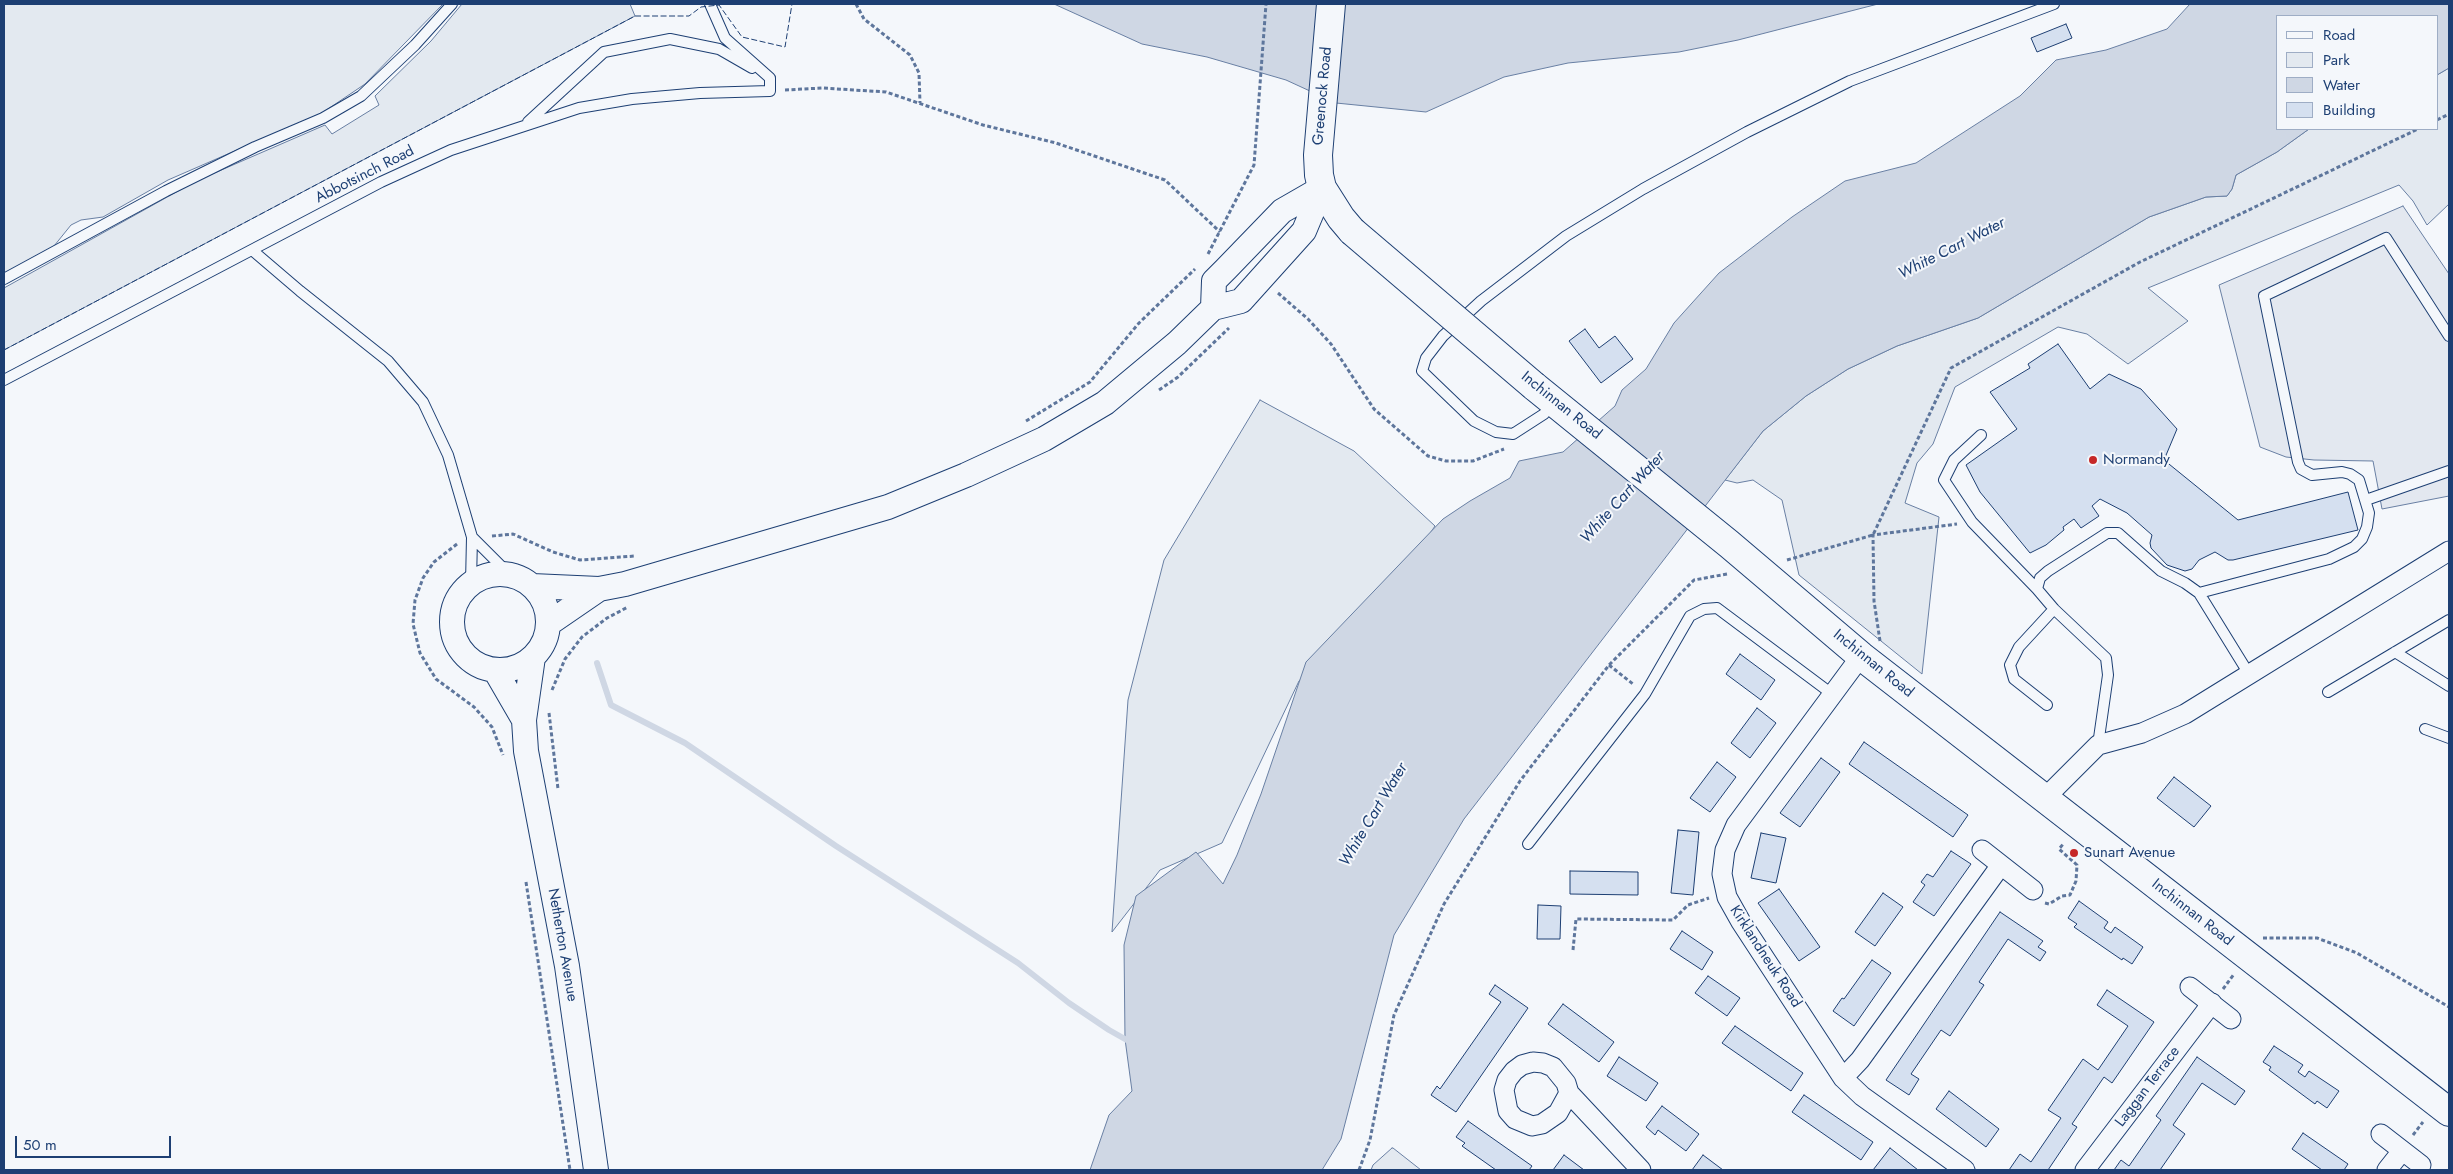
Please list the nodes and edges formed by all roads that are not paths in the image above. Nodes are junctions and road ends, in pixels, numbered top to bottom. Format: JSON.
{"nodes":[{"id":1,"x":452,"y":4,"type":"edge"},
{"id":2,"x":710,"y":4,"type":"edge"},
{"id":3,"x":1331,"y":4,"type":"edge"},
{"id":4,"x":2048,"y":5,"type":"edge"},
{"id":5,"x":770,"y":78,"type":"junction"},
{"id":6,"x":526,"y":124,"type":"junction"},
{"id":7,"x":1322,"y":188,"type":"junction"},
{"id":8,"x":252,"y":250,"type":"junction"},
{"id":9,"x":4,"y":279,"type":"edge"},
{"id":10,"x":1213,"y":308,"type":"junction"},
{"id":11,"x":2449,"y":336,"type":"edge"},
{"id":12,"x":4,"y":380,"type":"edge"},
{"id":13,"x":1555,"y":402,"type":"junction"},
{"id":14,"x":1981,"y":434,"type":"dead end"},
{"id":15,"x":2449,"y":470,"type":"edge"},
{"id":16,"x":2366,"y":500,"type":"junction"},
{"id":17,"x":472,"y":537,"type":"junction"},
{"id":18,"x":2449,"y":551,"type":"edge"},
{"id":19,"x":509,"y":574,"type":"junction"},
{"id":20,"x":471,"y":583,"type":"junction"},
{"id":21,"x":532,"y":586,"type":"junction"},
{"id":22,"x":599,"y":589,"type":"junction"},
{"id":23,"x":2037,"y":589,"type":"junction"},
{"id":24,"x":2199,"y":593,"type":"junction"},
{"id":25,"x":2054,"y":609,"type":"junction"},
{"id":26,"x":2449,"y":620,"type":"edge"},
{"id":27,"x":548,"y":624,"type":"junction"},
{"id":28,"x":2395,"y":652,"type":"junction"},
{"id":29,"x":1861,"y":656,"type":"junction"},
{"id":30,"x":533,"y":657,"type":"junction"},
{"id":31,"x":495,"y":670,"type":"junction"},
{"id":32,"x":2249,"y":674,"type":"junction"},
{"id":33,"x":2449,"y":686,"type":"edge"},
{"id":34,"x":2328,"y":692,"type":"dead end"},
{"id":35,"x":1832,"y":694,"type":"junction"},
{"id":36,"x":2047,"y":705,"type":"dead end"},
{"id":37,"x":524,"y":720,"type":"junction"},
{"id":38,"x":2425,"y":729,"type":"dead end"},
{"id":39,"x":2449,"y":738,"type":"edge"},
{"id":40,"x":2098,"y":745,"type":"junction"},
{"id":41,"x":2045,"y":798,"type":"junction"},
{"id":42,"x":1528,"y":844,"type":"dead end"},
{"id":43,"x":1982,"y":850,"type":"dead end"},
{"id":44,"x":2001,"y":865,"type":"junction"},
{"id":45,"x":2033,"y":890,"type":"road end"},
{"id":46,"x":2190,"y":987,"type":"dead end"},
{"id":47,"x":2212,"y":1003,"type":"junction"},
{"id":48,"x":2231,"y":1019,"type":"dead end"},
{"id":49,"x":1843,"y":1078,"type":"junction"},
{"id":50,"x":1569,"y":1093,"type":"dead end"},
{"id":51,"x":2443,"y":1108,"type":"edge"},
{"id":52,"x":2381,"y":1134,"type":"dead end"},
{"id":53,"x":2402,"y":1150,"type":"junction"},
{"id":54,"x":2422,"y":1165,"type":"dead end"},
{"id":55,"x":596,"y":1170,"type":"edge"},
{"id":56,"x":1641,"y":1170,"type":"edge"},
{"id":57,"x":1965,"y":1170,"type":"edge"},
{"id":58,"x":2085,"y":1170,"type":"edge"},
{"id":59,"x":2387,"y":1170,"type":"edge"}],
"edges":[{"from":1,"to":9,"type":"lane"},
{"from":2,"to":5,"type":"lane"},
{"from":3,"to":7,"type":"main road","name":"Greenock Road"},
{"from":4,"to":13,"type":"lane"},
{"from":5,"to":6,"type":"lane","name":"Abbotsinch Road"},
{"from":5,"to":6,"type":"lane"},
{"from":6,"to":8,"type":"lane","name":"Abbotsinch Road"},
{"from":7,"to":10,"type":"street"},
{"from":7,"to":10,"type":"street"},
{"from":7,"to":13,"type":"main road","name":"Inchinnan Road","bridge":true},
{"from":8,"to":12,"type":"lane","name":"Abbotsinch Road"},
{"from":8,"to":17,"type":"lane"},
{"from":10,"to":22,"type":"street"},
{"from":11,"to":16,"type":"lane"},
{"from":13,"to":29,"type":"main road","name":"Inchinnan Road"},
{"from":14,"to":23,"type":"lane"},
{"from":15,"to":16,"type":"lane"},
{"from":16,"to":24,"type":"lane"},
{"from":17,"to":19,"type":"lane"},
{"from":17,"to":20,"type":"lane"},
{"from":18,"to":32,"type":"street"},
{"from":19,"to":20,"type":"street"},
{"from":19,"to":21,"type":"street"},
{"from":20,"to":31,"type":"street"},
{"from":21,"to":22,"type":"street"},
{"from":21,"to":27,"type":"street"},
{"from":22,"to":27,"type":"street"},
{"from":23,"to":24,"type":"lane"},
{"from":23,"to":25,"type":"lane"},
{"from":24,"to":32,"type":"lane"},
{"from":25,"to":36,"type":"lane"},
{"from":25,"to":40,"type":"lane"},
{"from":26,"to":28,"type":"lane"},
{"from":27,"to":30,"type":"street"},
{"from":28,"to":33,"type":"lane"},
{"from":28,"to":34,"type":"lane"},
{"from":29,"to":35,"type":"street","name":"Kirklandneuk Road"},
{"from":29,"to":41,"type":"main road","name":"Inchinnan Road"},
{"from":30,"to":31,"type":"street"},
{"from":30,"to":37,"type":"street","name":"Netherton Avenue"},
{"from":31,"to":37,"type":"street","name":"Netherton Avenue"},
{"from":32,"to":40,"type":"street"},
{"from":35,"to":42,"type":"lane"},
{"from":35,"to":49,"type":"street","name":"Kirklandneuk Road"},
{"from":37,"to":55,"type":"street","name":"Netherton Avenue"},
{"from":38,"to":39,"type":"lane"},
{"from":40,"to":41,"type":"street"},
{"from":41,"to":51,"type":"main road","name":"Inchinnan Road"},
{"from":43,"to":44,"type":"street"},
{"from":44,"to":45,"type":"street"},
{"from":44,"to":49,"type":"street"},
{"from":46,"to":47,"type":"street"},
{"from":47,"to":48,"type":"street"},
{"from":47,"to":58,"type":"street","name":"Laggan Terrace"},
{"from":49,"to":57,"type":"street","name":"Kirklandneuk Road"},
{"from":50,"to":56,"type":"street"},
{"from":52,"to":53,"type":"street"},
{"from":53,"to":54,"type":"street"},
{"from":53,"to":59,"type":"street"}]}
